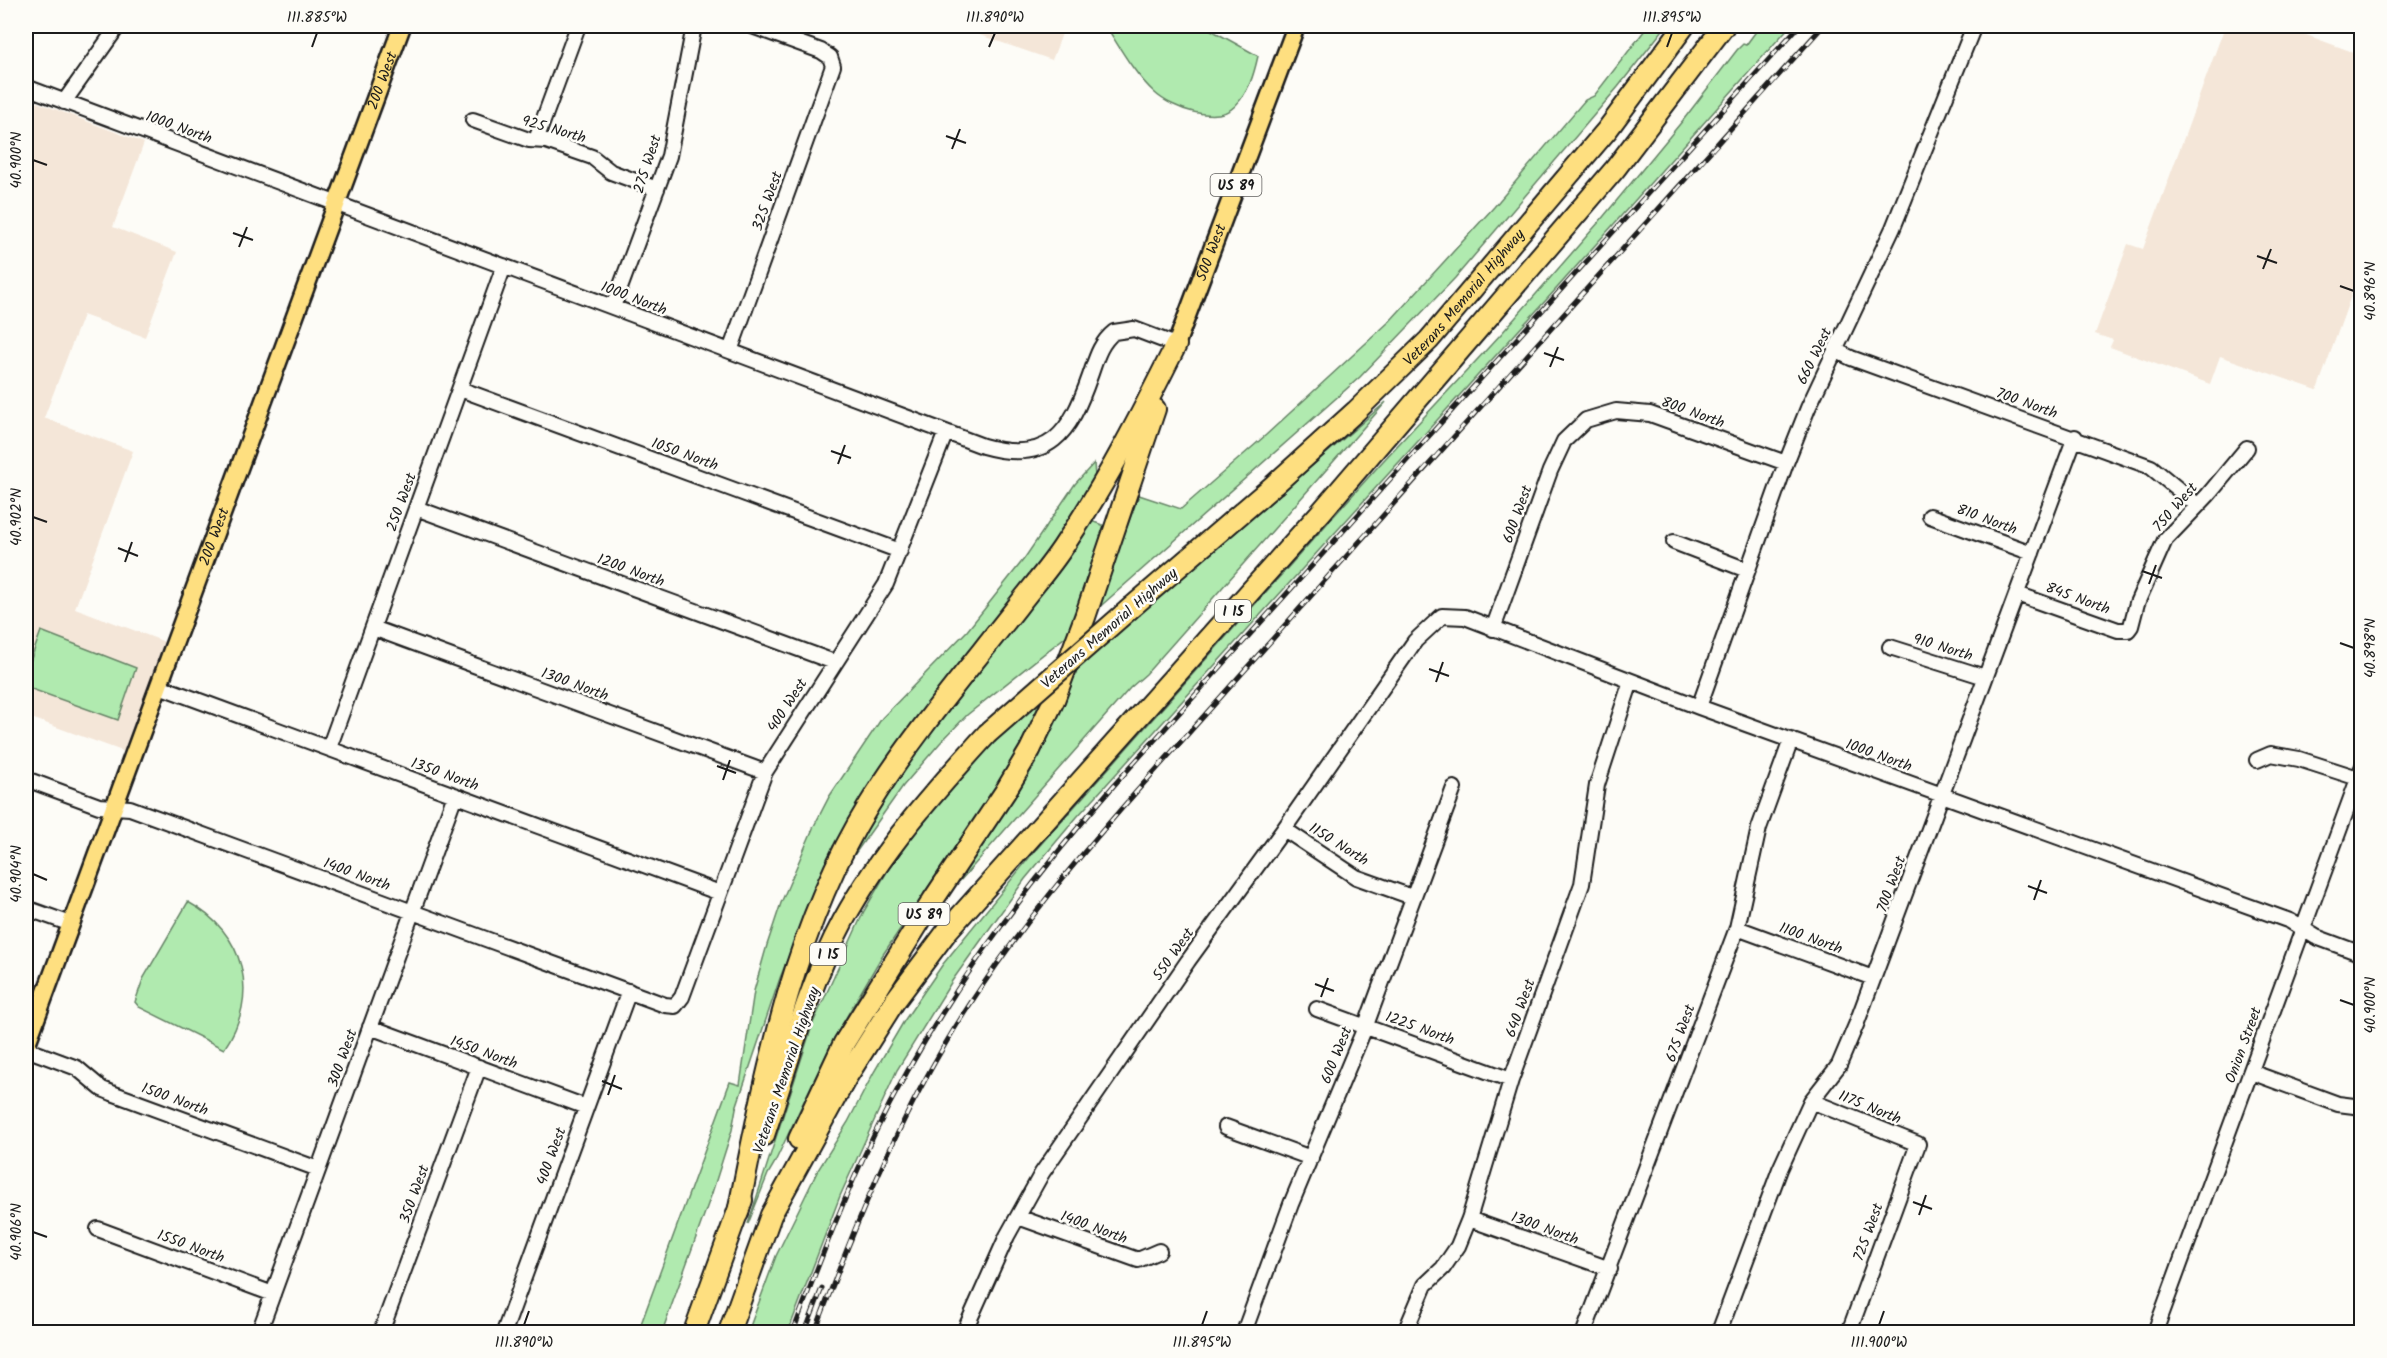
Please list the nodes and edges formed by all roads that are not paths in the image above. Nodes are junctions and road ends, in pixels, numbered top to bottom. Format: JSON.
{"nodes":[{"id":1,"x":118,"y":26,"type":"edge"},
{"id":2,"x":399,"y":26,"type":"edge"},
{"id":3,"x":578,"y":26,"type":"edge"},
{"id":4,"x":694,"y":26,"type":"edge"},
{"id":5,"x":752,"y":26,"type":"edge"},
{"id":6,"x":1296,"y":26,"type":"edge"},
{"id":7,"x":1684,"y":26,"type":"edge"},
{"id":8,"x":1724,"y":26,"type":"edge"},
{"id":9,"x":1974,"y":26,"type":"edge"},
{"id":10,"x":26,"y":87,"type":"edge"},
{"id":11,"x":64,"y":102,"type":"junction"},
{"id":12,"x":473,"y":120,"type":"dead end"},
{"id":13,"x":536,"y":140,"type":"junction"},
{"id":14,"x":657,"y":189,"type":"junction"},
{"id":15,"x":338,"y":204,"type":"junction"},
{"id":16,"x":504,"y":266,"type":"junction"},
{"id":17,"x":613,"y":307,"type":"junction"},
{"id":18,"x":1176,"y":345,"type":"junction"},
{"id":19,"x":1835,"y":350,"type":"junction"},
{"id":20,"x":730,"y":351,"type":"junction"},
{"id":21,"x":460,"y":389,"type":"junction"},
{"id":22,"x":1586,"y":420,"type":"joint"},
{"id":23,"x":945,"y":432,"type":"junction"},
{"id":24,"x":2074,"y":437,"type":"junction"},
{"id":25,"x":2247,"y":448,"type":"dead end"},
{"id":26,"x":1786,"y":463,"type":"junction"},
{"id":27,"x":2197,"y":505,"type":"junction"},
{"id":28,"x":416,"y":508,"type":"junction"},
{"id":29,"x":1930,"y":516,"type":"dead end"},
{"id":30,"x":1674,"y":542,"type":"dead end"},
{"id":31,"x":900,"y":551,"type":"junction"},
{"id":32,"x":2032,"y":553,"type":"junction"},
{"id":33,"x":1747,"y":570,"type":"junction"},
{"id":34,"x":2017,"y":594,"type":"junction"},
{"id":35,"x":1442,"y":616,"type":"joint"},
{"id":36,"x":373,"y":628,"type":"junction"},
{"id":37,"x":1493,"y":628,"type":"junction"},
{"id":38,"x":2128,"y":630,"type":"joint"},
{"id":39,"x":1890,"y":647,"type":"dead end"},
{"id":40,"x":834,"y":662,"type":"junction"},
{"id":41,"x":1986,"y":677,"type":"junction"},
{"id":42,"x":1631,"y":681,"type":"junction"},
{"id":43,"x":159,"y":686,"type":"junction"},
{"id":44,"x":1699,"y":707,"type":"junction"},
{"id":45,"x":1791,"y":740,"type":"junction"},
{"id":46,"x":329,"y":748,"type":"junction"},
{"id":47,"x":2257,"y":760,"type":"dead end"},
{"id":48,"x":765,"y":772,"type":"junction"},
{"id":49,"x":2360,"y":773,"type":"edge"},
{"id":50,"x":26,"y":779,"type":"edge"},
{"id":51,"x":1454,"y":788,"type":"dead end"},
{"id":52,"x":455,"y":795,"type":"junction"},
{"id":53,"x":1941,"y":795,"type":"junction"},
{"id":54,"x":115,"y":806,"type":"junction"},
{"id":55,"x":1284,"y":829,"type":"junction"},
{"id":56,"x":720,"y":893,"type":"junction"},
{"id":57,"x":1412,"y":897,"type":"junction"},
{"id":58,"x":26,"y":908,"type":"edge"},
{"id":59,"x":413,"y":912,"type":"junction"},
{"id":60,"x":71,"y":924,"type":"junction"},
{"id":61,"x":1737,"y":928,"type":"junction"},
{"id":62,"x":2303,"y":929,"type":"junction"},
{"id":63,"x":2361,"y":954,"type":"edge"},
{"id":64,"x":1873,"y":978,"type":"junction"},
{"id":65,"x":629,"y":991,"type":"junction"},
{"id":66,"x":675,"y":1006,"type":"joint"},
{"id":67,"x":1317,"y":1009,"type":"dead end"},
{"id":68,"x":1366,"y":1025,"type":"junction"},
{"id":69,"x":370,"y":1027,"type":"junction"},
{"id":70,"x":26,"y":1048,"type":"edge"},
{"id":71,"x":479,"y":1067,"type":"junction"},
{"id":72,"x":2251,"y":1072,"type":"junction"},
{"id":73,"x":1511,"y":1080,"type":"junction"},
{"id":74,"x":1811,"y":1101,"type":"junction"},
{"id":75,"x":586,"y":1107,"type":"junction"},
{"id":76,"x":2361,"y":1107,"type":"edge"},
{"id":77,"x":1226,"y":1127,"type":"dead end"},
{"id":78,"x":1918,"y":1144,"type":"joint"},
{"id":79,"x":1311,"y":1158,"type":"junction"},
{"id":80,"x":318,"y":1169,"type":"junction"},
{"id":81,"x":738,"y":1213,"type":"junction"},
{"id":82,"x":771,"y":1215,"type":"junction"},
{"id":83,"x":1018,"y":1217,"type":"junction"},
{"id":84,"x":1469,"y":1219,"type":"junction"},
{"id":85,"x":98,"y":1229,"type":"dead end"},
{"id":86,"x":1159,"y":1251,"type":"dead end"},
{"id":87,"x":1610,"y":1269,"type":"junction"},
{"id":88,"x":273,"y":1293,"type":"junction"},
{"id":89,"x":259,"y":1332,"type":"edge"},
{"id":90,"x":381,"y":1332,"type":"edge"},
{"id":91,"x":504,"y":1332,"type":"edge"},
{"id":92,"x":694,"y":1332,"type":"edge"},
{"id":93,"x":729,"y":1332,"type":"edge"},
{"id":94,"x":964,"y":1332,"type":"edge"},
{"id":95,"x":1244,"y":1332,"type":"edge"},
{"id":96,"x":1405,"y":1332,"type":"edge"},
{"id":97,"x":1584,"y":1332,"type":"edge"},
{"id":98,"x":1719,"y":1332,"type":"edge"},
{"id":99,"x":1849,"y":1332,"type":"edge"},
{"id":100,"x":2155,"y":1332,"type":"edge"}],
"edges":[{"from":1,"to":11,"type":"street"},
{"from":2,"to":15,"type":"main road","name":"200 West"},
{"from":3,"to":13,"type":"street"},
{"from":4,"to":14,"type":"street","name":"275 West"},
{"from":5,"to":20,"type":"street","name":"325 West"},
{"from":6,"to":18,"type":"main road","name":"500 West","number":"US 89"},
{"from":7,"to":81,"type":"highway","name":"Veterans Memorial Highway","number":"I 15","bridge":true},
{"from":8,"to":82,"type":"highway","name":"Veterans Memorial Highway","number":"I 15"},
{"from":9,"to":19,"type":"street","name":"660 West"},
{"from":10,"to":11,"type":"street","name":"1000 North"},
{"from":11,"to":15,"type":"street","name":"1000 North"},
{"from":12,"to":13,"type":"street","name":"925 North"},
{"from":13,"to":14,"type":"street","name":"925 North"},
{"from":14,"to":17,"type":"street","name":"275 West"},
{"from":15,"to":16,"type":"street","name":"1000 North"},
{"from":15,"to":43,"type":"main road","name":"200 West"},
{"from":16,"to":17,"type":"street","name":"1000 North"},
{"from":16,"to":21,"type":"street","name":"250 West"},
{"from":17,"to":20,"type":"street","name":"1000 North"},
{"from":18,"to":23,"type":"street","name":"1000 North"},
{"from":18,"to":81,"type":"highway","number":"US 89"},
{"from":18,"to":82,"type":"highway","number":"US 89"},
{"from":19,"to":24,"type":"street","name":"700 North"},
{"from":19,"to":26,"type":"street","name":"660 West"},
{"from":20,"to":23,"type":"street","name":"1000 North"},
{"from":21,"to":28,"type":"street","name":"250 West"},
{"from":21,"to":31,"type":"street","name":"1050 North"},
{"from":22,"to":26,"type":"street","name":"800 North"},
{"from":22,"to":37,"type":"street","name":"600 West"},
{"from":23,"to":31,"type":"street","name":"400 West"},
{"from":24,"to":27,"type":"street","name":"700 North"},
{"from":24,"to":32,"type":"street","name":"700 West"},
{"from":25,"to":27,"type":"street","name":"750 West"},
{"from":26,"to":33,"type":"street","name":"660 West"},
{"from":27,"to":38,"type":"street","name":"750 West"},
{"from":28,"to":36,"type":"street","name":"250 West"},
{"from":28,"to":40,"type":"street","name":"1200 North"},
{"from":29,"to":32,"type":"street","name":"810 North"},
{"from":30,"to":33,"type":"street"},
{"from":31,"to":40,"type":"street","name":"400 West"},
{"from":32,"to":34,"type":"street","name":"700 West"},
{"from":33,"to":44,"type":"street","name":"660 West"},
{"from":34,"to":38,"type":"street","name":"845 North"},
{"from":34,"to":41,"type":"street","name":"700 West"},
{"from":35,"to":37,"type":"street","name":"1000 North"},
{"from":35,"to":55,"type":"street","name":"550 West"},
{"from":36,"to":46,"type":"street","name":"250 West"},
{"from":36,"to":48,"type":"street","name":"1300 North"},
{"from":37,"to":42,"type":"street","name":"1000 North"},
{"from":39,"to":41,"type":"street","name":"910 North"},
{"from":40,"to":48,"type":"street","name":"400 West"},
{"from":41,"to":53,"type":"street","name":"700 West"},
{"from":42,"to":44,"type":"street","name":"1000 North"},
{"from":42,"to":73,"type":"street","name":"640 West"},
{"from":43,"to":46,"type":"street","name":"1350 North"},
{"from":43,"to":54,"type":"main road","name":"200 West"},
{"from":44,"to":45,"type":"street","name":"1000 North"},
{"from":45,"to":53,"type":"street","name":"1000 North"},
{"from":45,"to":61,"type":"street","name":"675 West"},
{"from":46,"to":52,"type":"street","name":"1350 North"},
{"from":47,"to":49,"type":"street"},
{"from":48,"to":56,"type":"street","name":"400 West"},
{"from":49,"to":62,"type":"street","name":"Onion Street"},
{"from":50,"to":54,"type":"street","name":"1400 North"},
{"from":51,"to":57,"type":"street","name":"600 West"},
{"from":52,"to":56,"type":"street","name":"1350 North"},
{"from":52,"to":59,"type":"street","name":"300 West"},
{"from":53,"to":62,"type":"street","name":"1000 North"},
{"from":53,"to":64,"type":"street","name":"700 West"},
{"from":54,"to":59,"type":"street","name":"1400 North"},
{"from":54,"to":60,"type":"main road","name":"200 West"},
{"from":55,"to":57,"type":"street","name":"1150 North"},
{"from":55,"to":83,"type":"street","name":"550 West"},
{"from":56,"to":66,"type":"street","name":"400 West"},
{"from":57,"to":68,"type":"street","name":"600 West"},
{"from":58,"to":60,"type":"street"},
{"from":59,"to":65,"type":"street","name":"1400 North"},
{"from":59,"to":69,"type":"street","name":"300 West"},
{"from":60,"to":70,"type":"main road","name":"200 West"},
{"from":61,"to":64,"type":"street","name":"1100 North"},
{"from":61,"to":87,"type":"street","name":"675 West"},
{"from":62,"to":63,"type":"street","name":"1000 North"},
{"from":62,"to":72,"type":"street","name":"Onion Street"},
{"from":64,"to":74,"type":"street","name":"700 West"},
{"from":65,"to":66,"type":"street","name":"1400 North"},
{"from":65,"to":75,"type":"street","name":"400 West"},
{"from":67,"to":68,"type":"street","name":"1225 North"},
{"from":68,"to":73,"type":"street","name":"1225 North"},
{"from":68,"to":79,"type":"street","name":"600 West"},
{"from":69,"to":71,"type":"street","name":"1450 North"},
{"from":69,"to":80,"type":"street","name":"300 West"},
{"from":70,"to":80,"type":"street","name":"1500 North"},
{"from":71,"to":75,"type":"street","name":"1450 North"},
{"from":71,"to":90,"type":"street","name":"350 West"},
{"from":72,"to":76,"type":"street"},
{"from":72,"to":100,"type":"street","name":"Onion Street"},
{"from":73,"to":84,"type":"street","name":"640 West"},
{"from":74,"to":78,"type":"street","name":"1175 North"},
{"from":74,"to":98,"type":"street","name":"700 West"},
{"from":75,"to":91,"type":"street","name":"400 West"},
{"from":77,"to":79,"type":"street"},
{"from":78,"to":99,"type":"street","name":"725 West"},
{"from":79,"to":95,"type":"street","name":"600 West"},
{"from":80,"to":88,"type":"street","name":"300 West"},
{"from":81,"to":92,"type":"highway","name":"Veterans Memorial Highway","number":"I 15"},
{"from":82,"to":93,"type":"highway","name":"Veterans Memorial Highway","number":"I 15"},
{"from":83,"to":86,"type":"street","name":"1400 North"},
{"from":83,"to":94,"type":"street","name":"550 West"},
{"from":84,"to":87,"type":"street","name":"1300 North"},
{"from":84,"to":96,"type":"street","name":"640 West"},
{"from":85,"to":88,"type":"street","name":"1550 North"},
{"from":87,"to":97,"type":"street","name":"675 West"},
{"from":88,"to":89,"type":"street","name":"300 West"}]}
